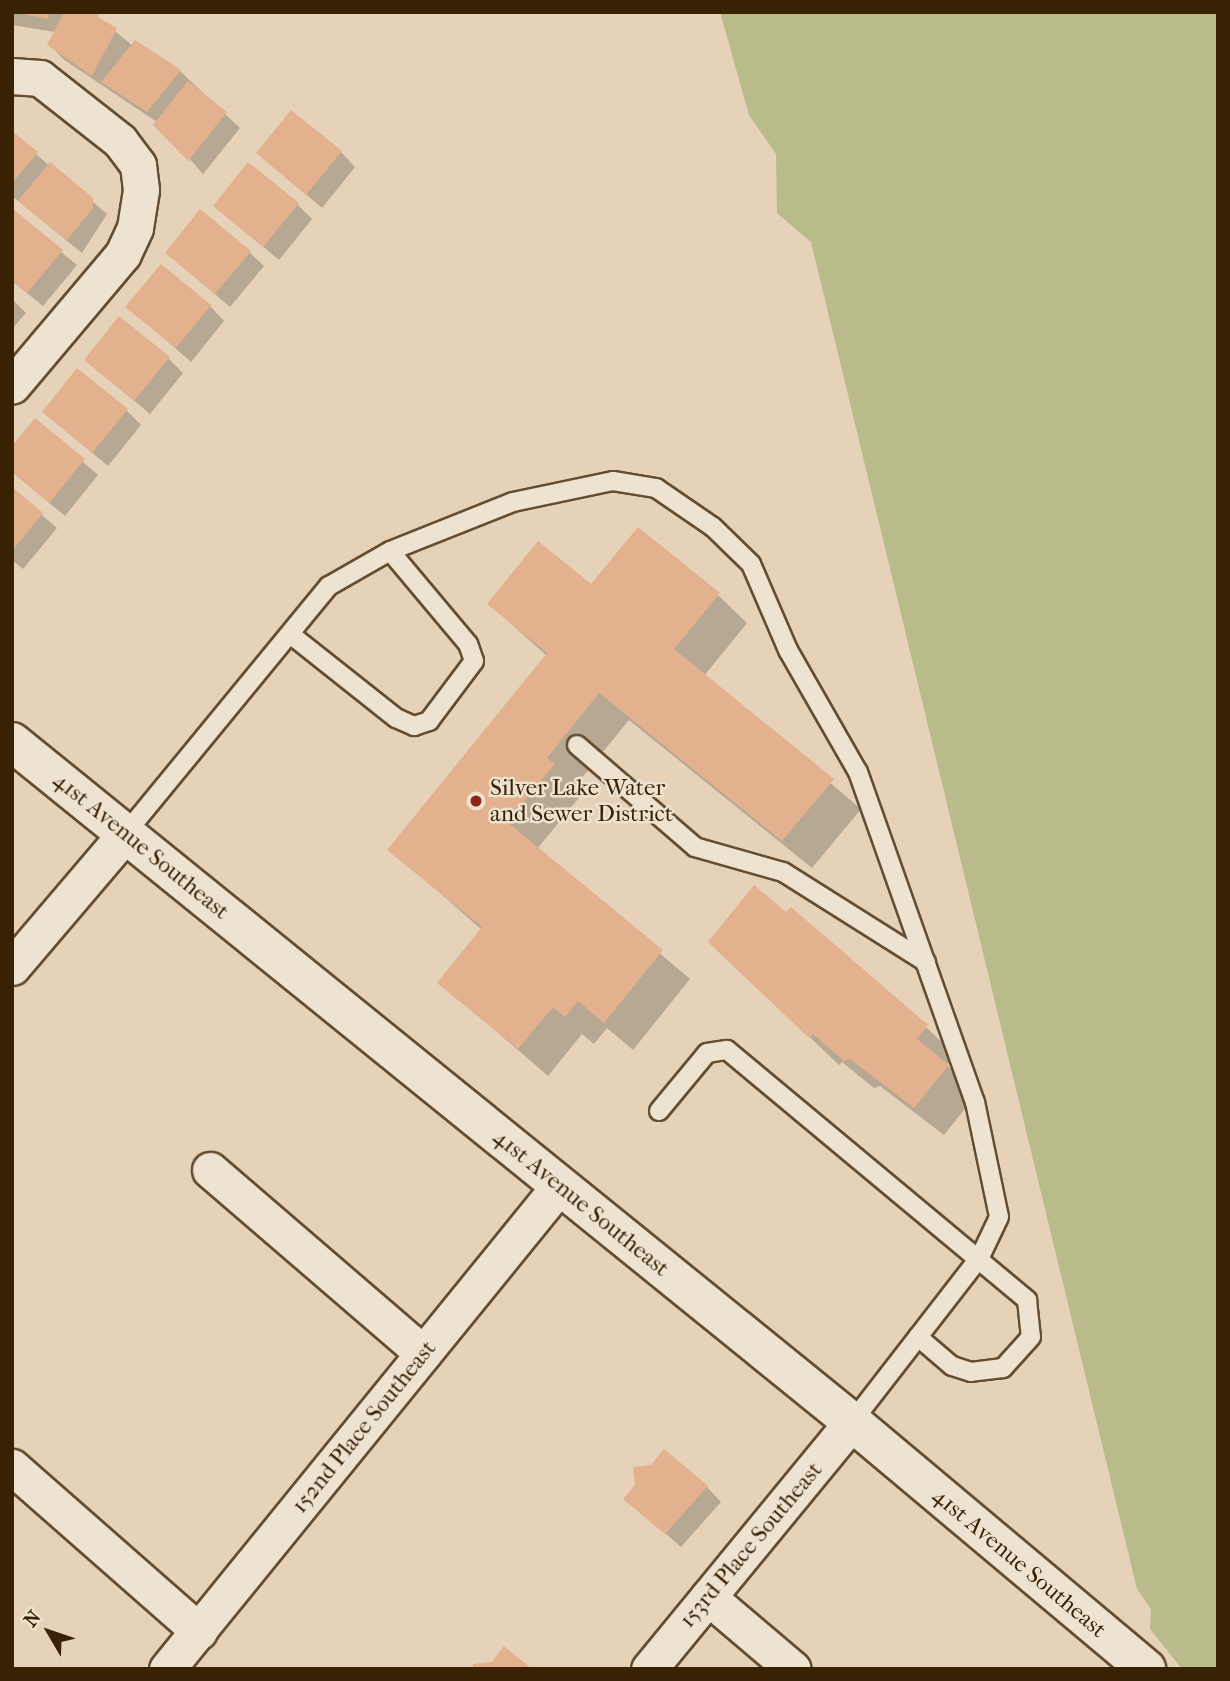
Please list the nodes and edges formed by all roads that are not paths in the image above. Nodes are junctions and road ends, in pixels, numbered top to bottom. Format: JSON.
{"nodes":[{"id":1,"x":12,"y":76,"type":"edge"},
{"id":2,"x":12,"y":386,"type":"edge"},
{"id":3,"x":390,"y":551,"type":"junction"},
{"id":4,"x":290,"y":634,"type":"junction"},
{"id":5,"x":12,"y":742,"type":"edge"},
{"id":6,"x":577,"y":745,"type":"dead end"},
{"id":7,"x":125,"y":834,"type":"junction"},
{"id":8,"x":926,"y":962,"type":"junction"},
{"id":9,"x":12,"y":967,"type":"edge"},
{"id":10,"x":659,"y":1111,"type":"dead end"},
{"id":11,"x":210,"y":1170,"type":"dead end"},
{"id":12,"x":560,"y":1185,"type":"junction"},
{"id":13,"x":980,"y":1257,"type":"junction"},
{"id":14,"x":918,"y":1337,"type":"junction"},
{"id":15,"x":423,"y":1353,"type":"junction"},
{"id":16,"x":852,"y":1422,"type":"junction"},
{"id":17,"x":12,"y":1467,"type":"edge"},
{"id":18,"x":708,"y":1597,"type":"junction"},
{"id":19,"x":199,"y":1631,"type":"junction"},
{"id":20,"x":167,"y":1669,"type":"edge"},
{"id":21,"x":649,"y":1669,"type":"edge"},
{"id":22,"x":793,"y":1669,"type":"edge"},
{"id":23,"x":1146,"y":1669,"type":"edge"}],
"edges":[{"from":1,"to":2,"type":"street"},
{"from":3,"to":4,"type":"lane"},
{"from":3,"to":4,"type":"lane"},
{"from":3,"to":8,"type":"lane"},
{"from":4,"to":7,"type":"lane"},
{"from":5,"to":7,"type":"street","name":"41st Avenue Southeast"},
{"from":6,"to":8,"type":"lane"},
{"from":7,"to":9,"type":"street"},
{"from":7,"to":12,"type":"street","name":"41st Avenue Southeast"},
{"from":8,"to":13,"type":"lane"},
{"from":10,"to":13,"type":"lane"},
{"from":11,"to":15,"type":"street"},
{"from":12,"to":15,"type":"street","name":"152nd Place Southeast"},
{"from":12,"to":16,"type":"street","name":"41st Avenue Southeast"},
{"from":13,"to":14,"type":"lane"},
{"from":13,"to":14,"type":"lane"},
{"from":14,"to":16,"type":"lane"},
{"from":15,"to":19,"type":"street","name":"152nd Place Southeast"},
{"from":16,"to":18,"type":"street","name":"153rd Place Southeast"},
{"from":16,"to":23,"type":"street","name":"41st Avenue Southeast"},
{"from":17,"to":19,"type":"street"},
{"from":18,"to":21,"type":"street","name":"153rd Place Southeast"},
{"from":18,"to":22,"type":"street"},
{"from":19,"to":20,"type":"street","name":"152nd Place Southeast"}]}
